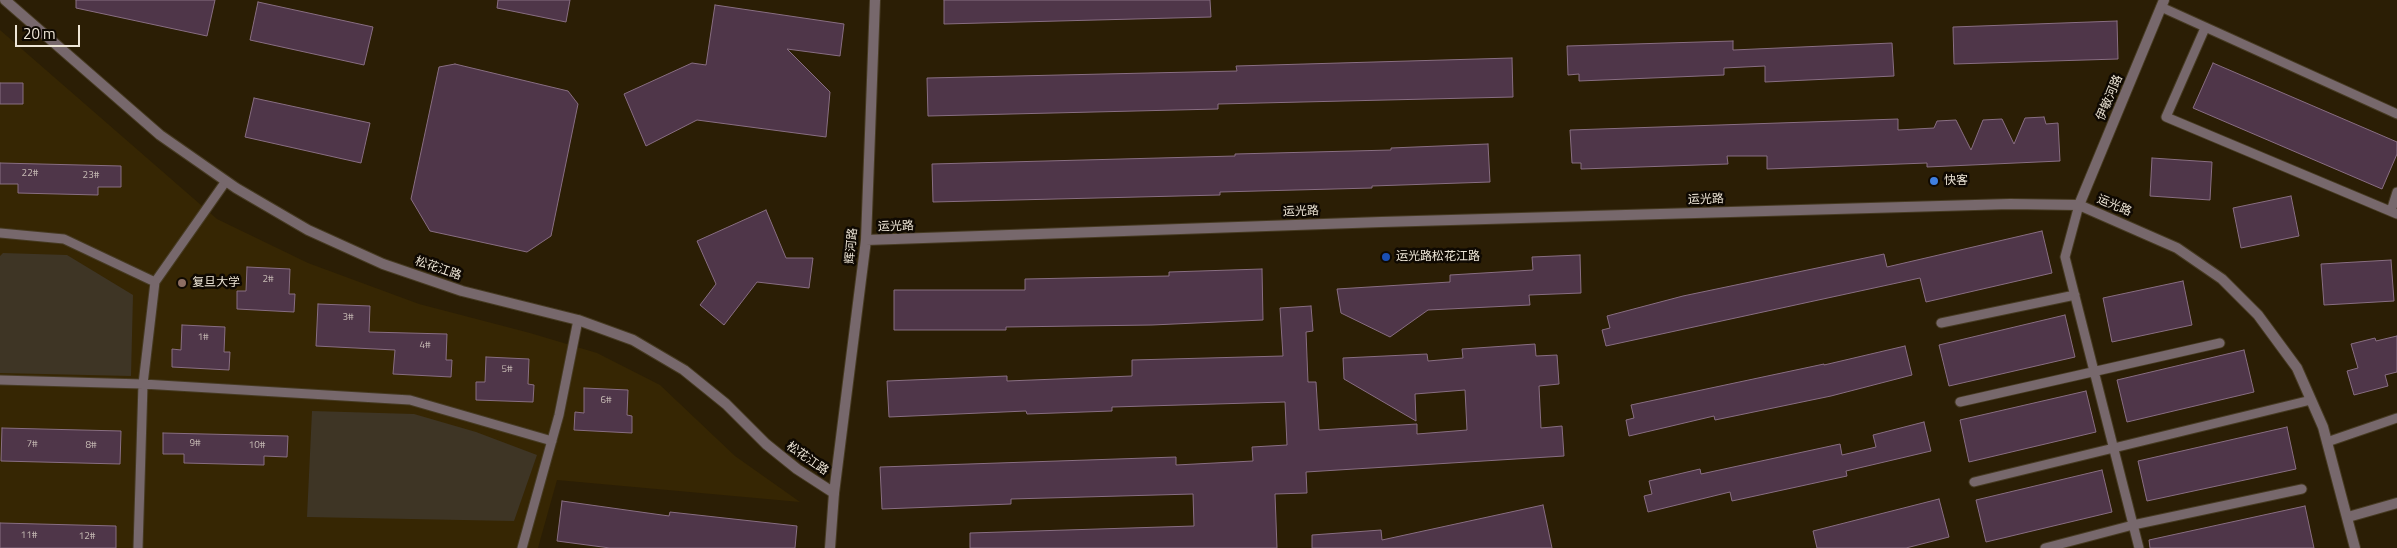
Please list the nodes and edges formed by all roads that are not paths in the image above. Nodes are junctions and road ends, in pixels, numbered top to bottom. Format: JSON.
{"nodes":[{"id":1,"x":5,"y":0,"type":"edge"},
{"id":2,"x":875,"y":0,"type":"edge"},
{"id":3,"x":2163,"y":4,"type":"edge"},
{"id":4,"x":2205,"y":28,"type":"junction"},
{"id":5,"x":2397,"y":114,"type":"edge"},
{"id":6,"x":226,"y":181,"type":"junction"},
{"id":7,"x":2397,"y":192,"type":"edge"},
{"id":8,"x":2079,"y":205,"type":"junction"},
{"id":9,"x":2394,"y":212,"type":"edge"},
{"id":10,"x":0,"y":233,"type":"edge"},
{"id":11,"x":866,"y":240,"type":"junction"},
{"id":12,"x":155,"y":282,"type":"junction"},
{"id":13,"x":2074,"y":295,"type":"junction"},
{"id":14,"x":578,"y":320,"type":"junction"},
{"id":15,"x":1941,"y":323,"type":"dead end"},
{"id":16,"x":2220,"y":343,"type":"dead end"},
{"id":17,"x":2094,"y":371,"type":"junction"},
{"id":18,"x":0,"y":380,"type":"edge"},
{"id":19,"x":142,"y":384,"type":"junction"},
{"id":20,"x":2311,"y":400,"type":"junction"},
{"id":21,"x":1960,"y":402,"type":"dead end"},
{"id":22,"x":2397,"y":418,"type":"edge"},
{"id":23,"x":552,"y":441,"type":"junction"},
{"id":24,"x":2328,"y":442,"type":"junction"},
{"id":25,"x":2114,"y":448,"type":"junction"},
{"id":26,"x":1974,"y":482,"type":"dead end"},
{"id":27,"x":2302,"y":489,"type":"dead end"},
{"id":28,"x":834,"y":493,"type":"junction"},
{"id":29,"x":2397,"y":503,"type":"edge"},
{"id":30,"x":2348,"y":517,"type":"junction"},
{"id":31,"x":2133,"y":525,"type":"junction"},
{"id":32,"x":138,"y":548,"type":"edge"},
{"id":33,"x":522,"y":548,"type":"edge"},
{"id":34,"x":830,"y":548,"type":"edge"},
{"id":35,"x":2045,"y":548,"type":"edge"},
{"id":36,"x":2139,"y":548,"type":"edge"},
{"id":37,"x":2355,"y":548,"type":"edge"}],
"edges":[{"from":1,"to":6,"type":"street","name":"松花江路"},
{"from":2,"to":11,"type":"street","name":"辉河路"},
{"from":3,"to":4,"type":"lane"},
{"from":3,"to":8,"type":"street","name":"伊敏河路"},
{"from":4,"to":5,"type":"lane"},
{"from":4,"to":9,"type":"lane"},
{"from":6,"to":12,"type":"lane"},
{"from":6,"to":14,"type":"street","name":"松花江路"},
{"from":7,"to":9,"type":"lane"},
{"from":8,"to":11,"type":"street","name":"运光路"},
{"from":8,"to":13,"type":"lane"},
{"from":8,"to":20,"type":"street","name":"运光路"},
{"from":10,"to":12,"type":"lane"},
{"from":11,"to":28,"type":"street","name":"辉河路"},
{"from":12,"to":19,"type":"lane"},
{"from":13,"to":15,"type":"lane"},
{"from":13,"to":17,"type":"lane"},
{"from":14,"to":23,"type":"lane"},
{"from":14,"to":28,"type":"street","name":"松花江路"},
{"from":16,"to":17,"type":"lane"},
{"from":17,"to":21,"type":"lane"},
{"from":17,"to":25,"type":"lane"},
{"from":18,"to":19,"type":"lane"},
{"from":19,"to":23,"type":"lane"},
{"from":19,"to":32,"type":"lane"},
{"from":20,"to":24,"type":"street","name":"运光路"},
{"from":20,"to":25,"type":"lane"},
{"from":22,"to":24,"type":"lane"},
{"from":23,"to":33,"type":"lane"},
{"from":24,"to":30,"type":"street","name":"运光路"},
{"from":25,"to":26,"type":"lane"},
{"from":25,"to":31,"type":"lane"},
{"from":27,"to":31,"type":"lane"},
{"from":28,"to":34,"type":"street","name":"松花江路"},
{"from":29,"to":30,"type":"street"},
{"from":30,"to":37,"type":"street","name":"运光路"},
{"from":31,"to":35,"type":"lane"},
{"from":31,"to":36,"type":"lane"}]}
